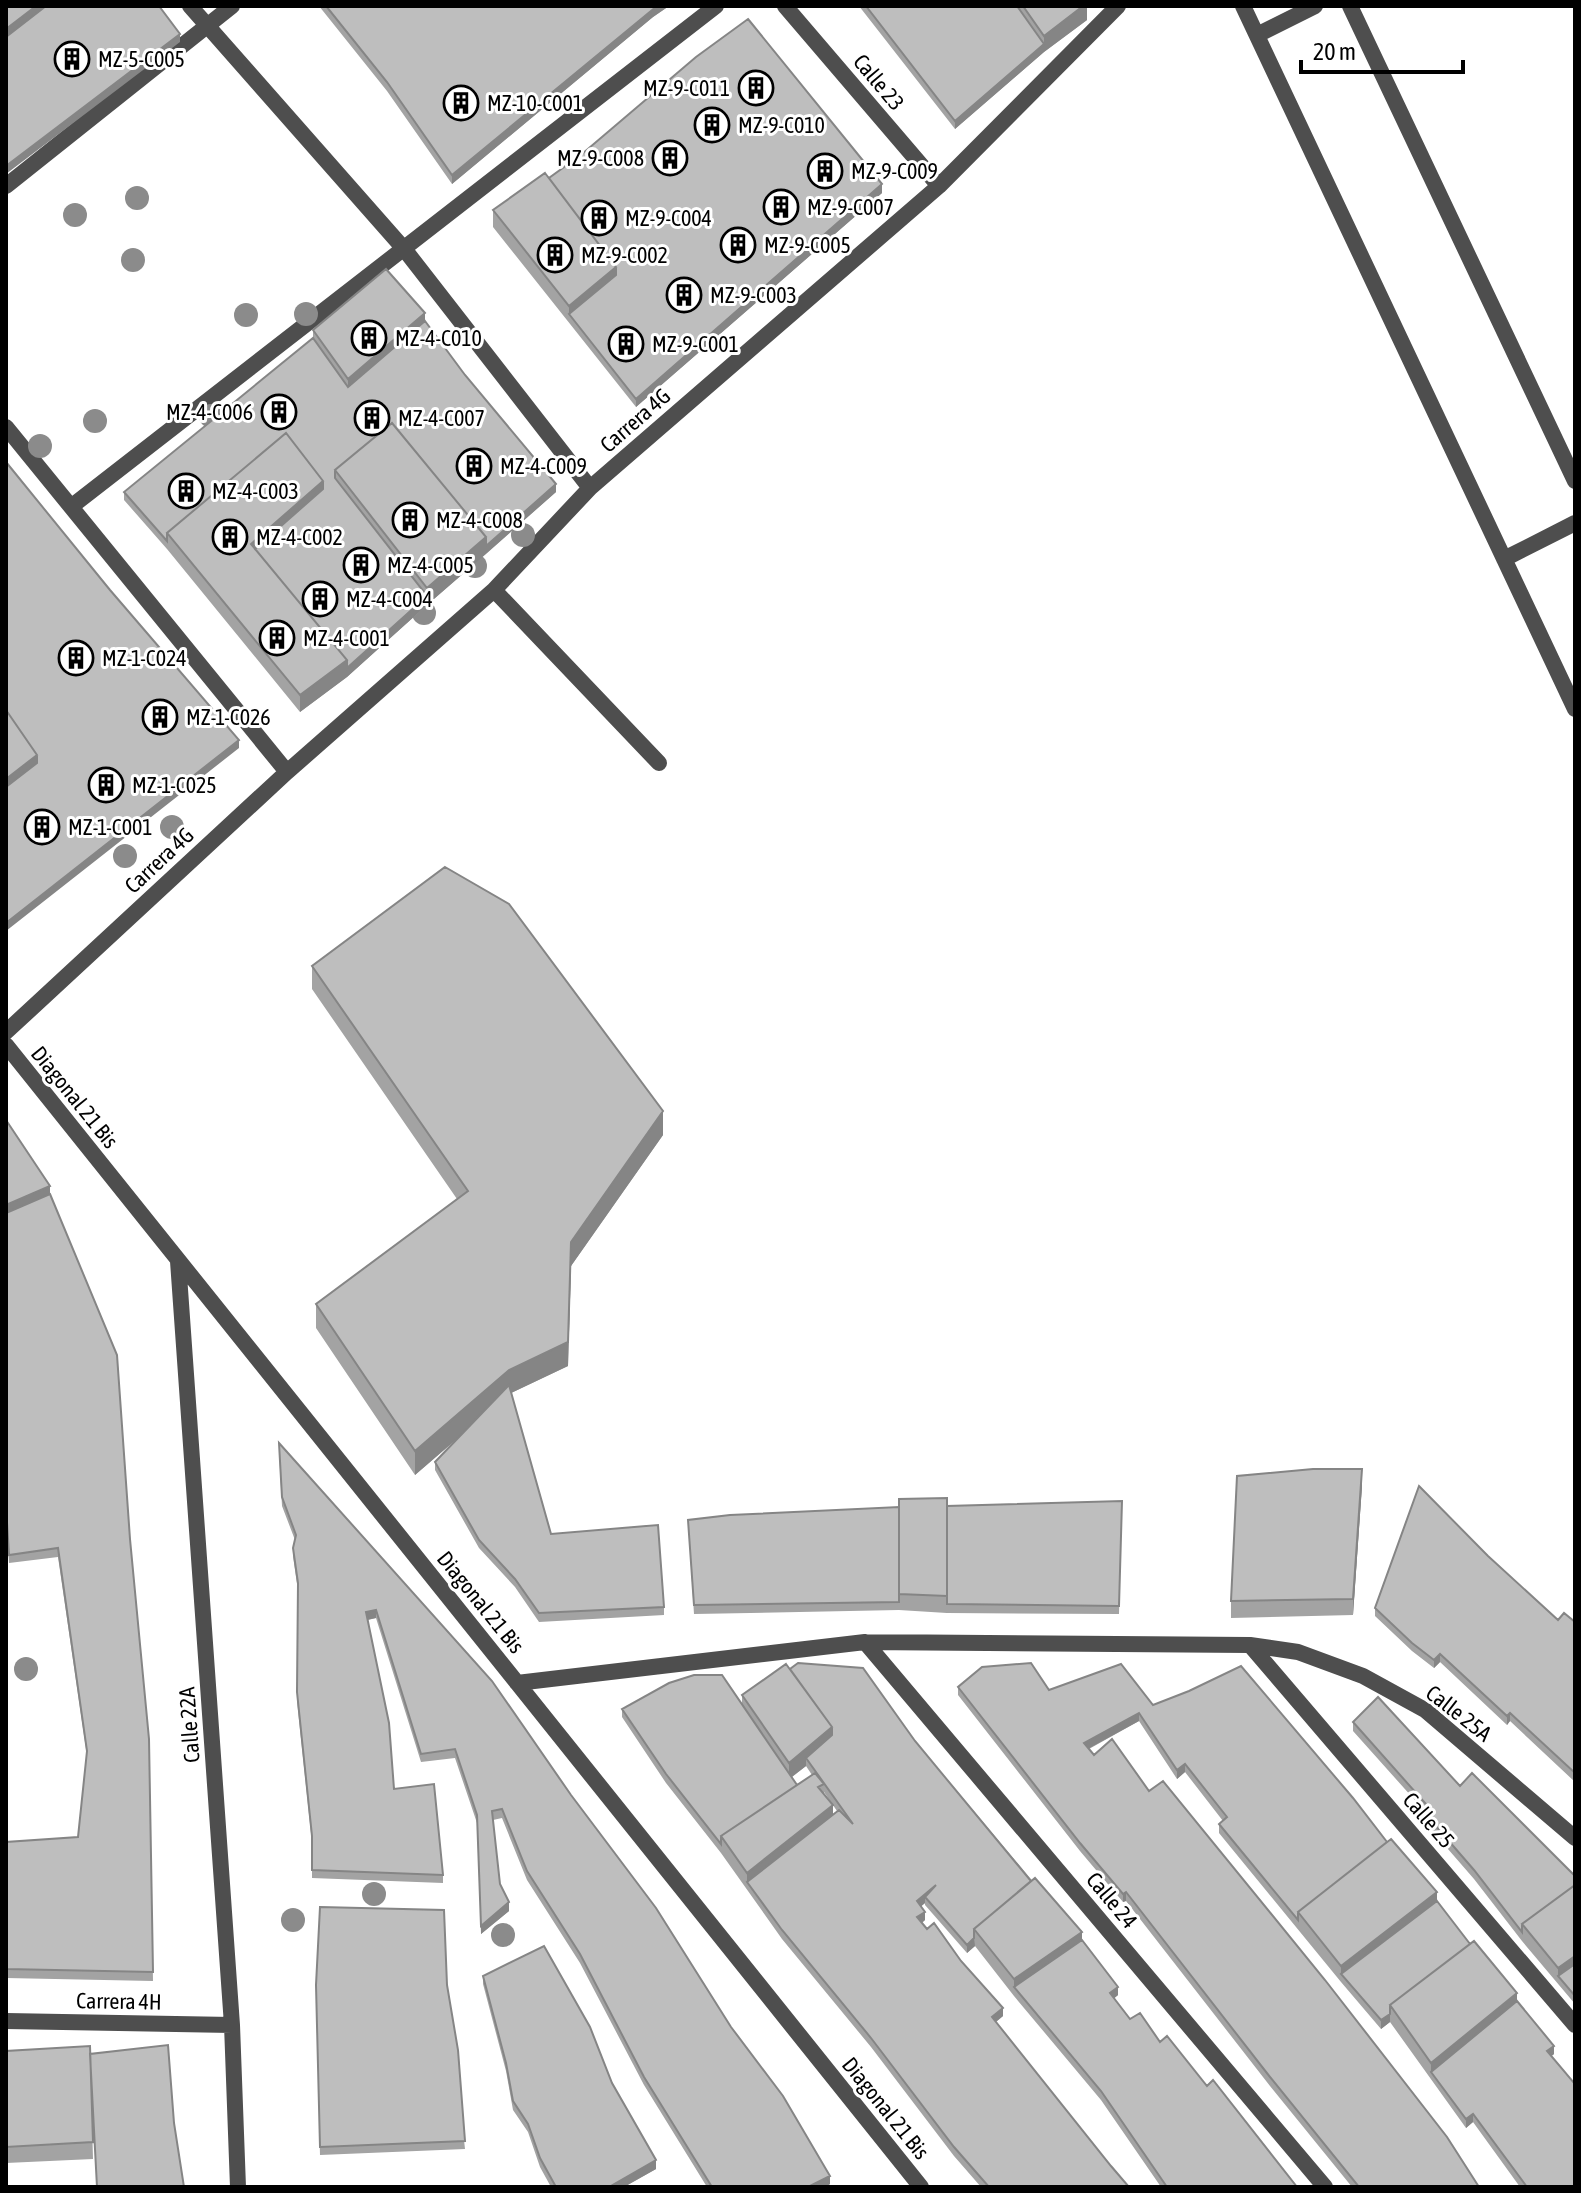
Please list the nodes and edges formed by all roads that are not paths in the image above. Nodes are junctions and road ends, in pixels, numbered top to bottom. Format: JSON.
{"nodes":[{"id":1,"x":190,"y":6,"type":"edge"},
{"id":2,"x":232,"y":6,"type":"edge"},
{"id":3,"x":716,"y":6,"type":"edge"},
{"id":4,"x":785,"y":6,"type":"edge"},
{"id":5,"x":1243,"y":6,"type":"edge"},
{"id":6,"x":1315,"y":6,"type":"edge"},
{"id":7,"x":1350,"y":6,"type":"edge"},
{"id":8,"x":1111,"y":8,"type":"edge"},
{"id":9,"x":206,"y":26,"type":"junction"},
{"id":10,"x":1257,"y":35,"type":"junction"},
{"id":11,"x":6,"y":186,"type":"edge"},
{"id":12,"x":939,"y":186,"type":"junction"},
{"id":13,"x":405,"y":250,"type":"junction"},
{"id":14,"x":6,"y":427,"type":"edge"},
{"id":15,"x":1575,"y":481,"type":"edge"},
{"id":16,"x":590,"y":488,"type":"junction"},
{"id":17,"x":72,"y":506,"type":"junction"},
{"id":18,"x":1575,"y":523,"type":"edge"},
{"id":19,"x":1504,"y":559,"type":"junction"},
{"id":20,"x":494,"y":590,"type":"junction"},
{"id":21,"x":1575,"y":709,"type":"edge"},
{"id":22,"x":659,"y":763,"type":"dead end"},
{"id":23,"x":287,"y":772,"type":"junction"},
{"id":24,"x":6,"y":1032,"type":"edge"},
{"id":25,"x":6,"y":1045,"type":"edge"},
{"id":26,"x":178,"y":1261,"type":"junction"},
{"id":27,"x":865,"y":1642,"type":"junction"},
{"id":28,"x":1250,"y":1645,"type":"junction"},
{"id":29,"x":517,"y":1683,"type":"junction"},
{"id":30,"x":1575,"y":1838,"type":"edge"},
{"id":31,"x":6,"y":2021,"type":"edge"},
{"id":32,"x":232,"y":2025,"type":"junction"},
{"id":33,"x":1575,"y":2025,"type":"edge"},
{"id":34,"x":238,"y":2187,"type":"edge"},
{"id":35,"x":921,"y":2187,"type":"edge"},
{"id":36,"x":1325,"y":2187,"type":"edge"}],
"edges":[{"from":1,"to":9,"type":"street"},
{"from":2,"to":9,"type":"street"},
{"from":3,"to":13,"type":"street"},
{"from":4,"to":12,"type":"street","name":"Calle 23"},
{"from":5,"to":10,"type":"street"},
{"from":6,"to":10,"type":"street"},
{"from":7,"to":15,"type":"street"},
{"from":8,"to":12,"type":"street","name":"Carrera 4G"},
{"from":9,"to":11,"type":"street"},
{"from":9,"to":13,"type":"street"},
{"from":10,"to":19,"type":"street"},
{"from":12,"to":16,"type":"street","name":"Carrera 4G"},
{"from":13,"to":16,"type":"street"},
{"from":13,"to":17,"type":"street"},
{"from":14,"to":17,"type":"street"},
{"from":16,"to":20,"type":"street","name":"Carrera 4G"},
{"from":17,"to":23,"type":"street"},
{"from":18,"to":19,"type":"street"},
{"from":19,"to":21,"type":"street"},
{"from":20,"to":22,"type":"street"},
{"from":20,"to":23,"type":"street","name":"Carrera 4G"},
{"from":23,"to":24,"type":"street","name":"Carrera 4G"},
{"from":25,"to":26,"type":"street","name":"Diagonal 21 Bis"},
{"from":26,"to":29,"type":"street","name":"Diagonal 21 Bis"},
{"from":26,"to":32,"type":"street","name":"Calle 22A"},
{"from":27,"to":28,"type":"street","name":"Calle 25A"},
{"from":27,"to":29,"type":"street","name":"Calle 25A"},
{"from":27,"to":36,"type":"street","name":"Calle 24"},
{"from":28,"to":30,"type":"street","name":"Calle 25A"},
{"from":28,"to":33,"type":"street","name":"Calle 25"},
{"from":29,"to":35,"type":"street","name":"Diagonal 21 Bis"},
{"from":31,"to":32,"type":"street","name":"Carrera 4H"},
{"from":32,"to":34,"type":"street","name":"Calle 22A"}]}
